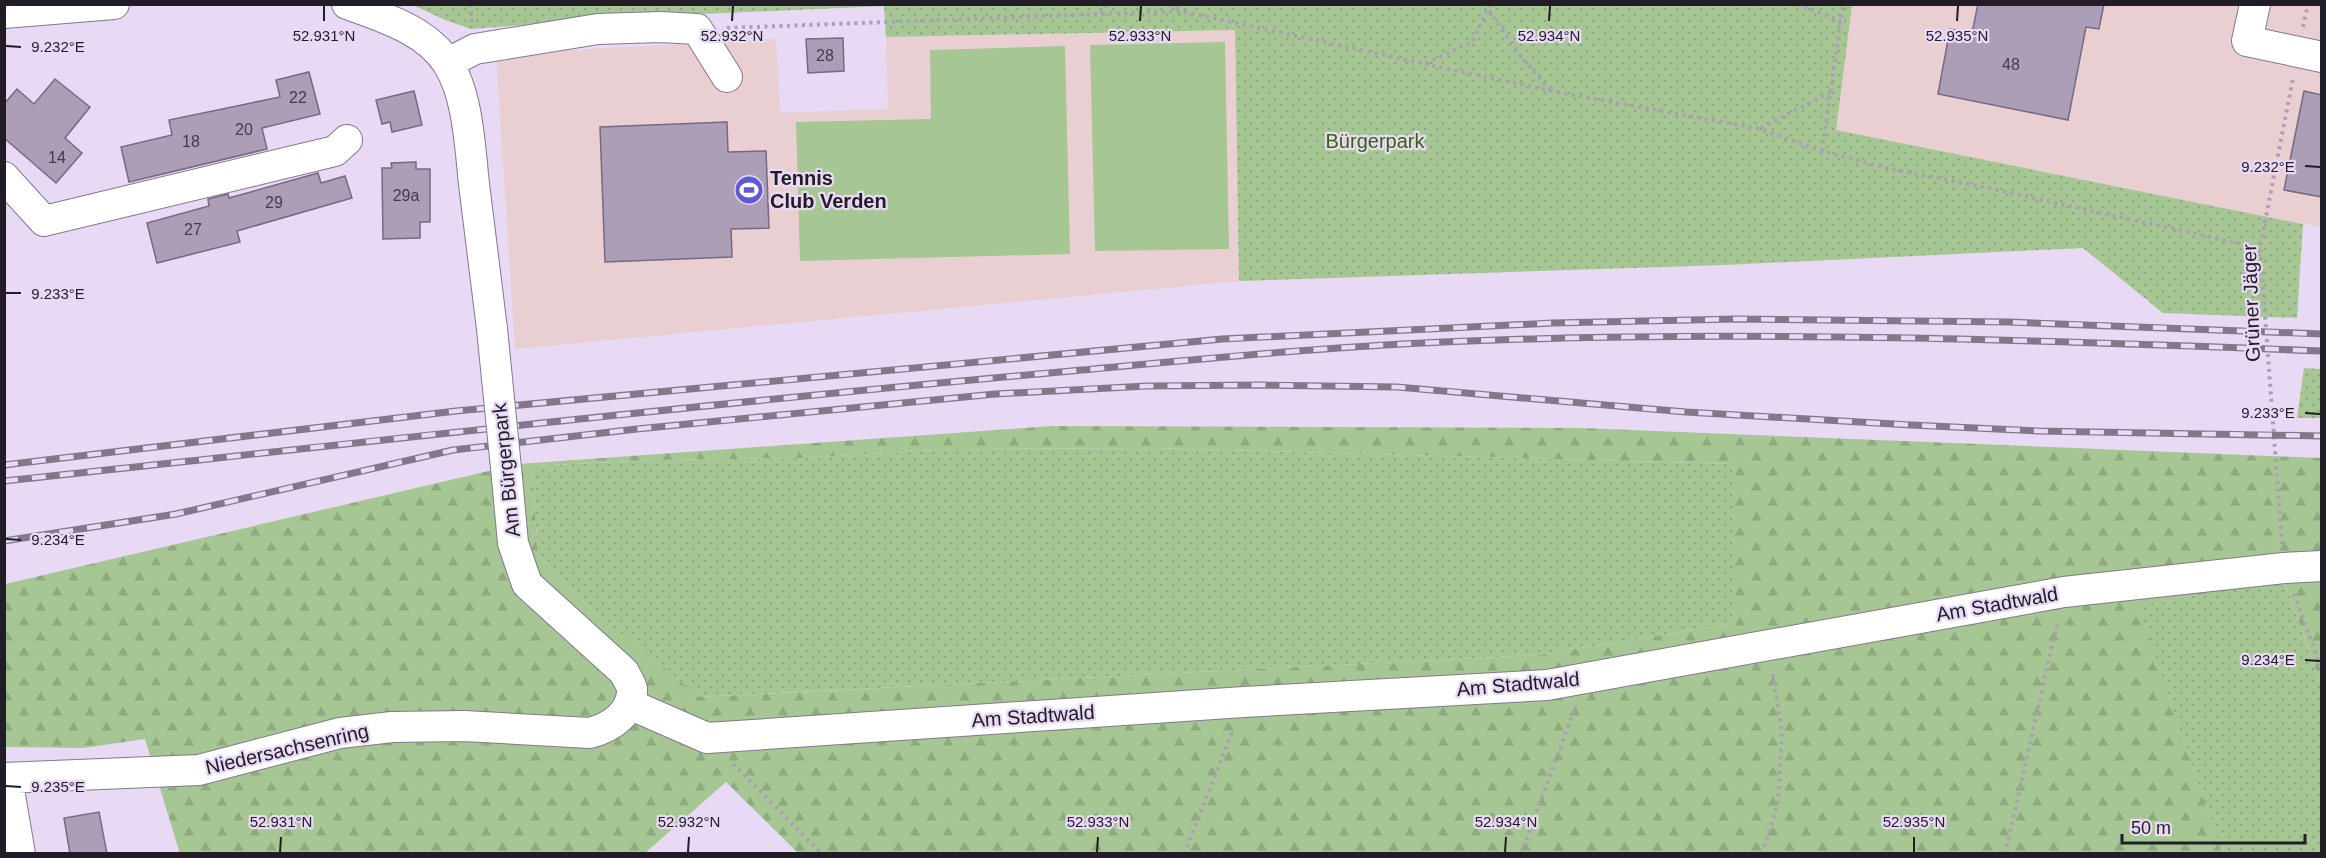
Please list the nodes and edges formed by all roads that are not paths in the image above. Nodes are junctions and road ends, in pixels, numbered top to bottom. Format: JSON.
{"nodes":[{"id":1,"x":114,"y":4,"type":"edge"},
{"id":2,"x":347,"y":4,"type":"edge"},
{"id":3,"x":2254,"y":4,"type":"edge"},
{"id":4,"x":4,"y":14,"type":"edge"},
{"id":5,"x":2310,"y":54,"type":"edge"},
{"id":6,"x":448,"y":63,"type":"junction"},
{"id":7,"x":727,"y":77,"type":"dead end"},
{"id":8,"x":347,"y":140,"type":"dead end"},
{"id":9,"x":4,"y":177,"type":"edge"},
{"id":10,"x":2322,"y":566,"type":"edge"},
{"id":11,"x":629,"y":704,"type":"junction"},
{"id":12,"x":6,"y":778,"type":"edge"},
{"id":13,"x":20,"y":854,"type":"edge"}],
"edges":[{"from":1,"to":4,"type":"street"},
{"from":2,"to":6,"type":"street","name":"Am Bürgerpark"},
{"from":3,"to":5,"type":"street"},
{"from":6,"to":7,"type":"street"},
{"from":6,"to":11,"type":"street","name":"Am Bürgerpark","bridge":true},
{"from":8,"to":9,"type":"street"},
{"from":10,"to":11,"type":"street","name":"Am Stadtwald"},
{"from":11,"to":12,"type":"street","name":"Niedersachsenring"},
{"from":12,"to":13,"type":"street"}]}
